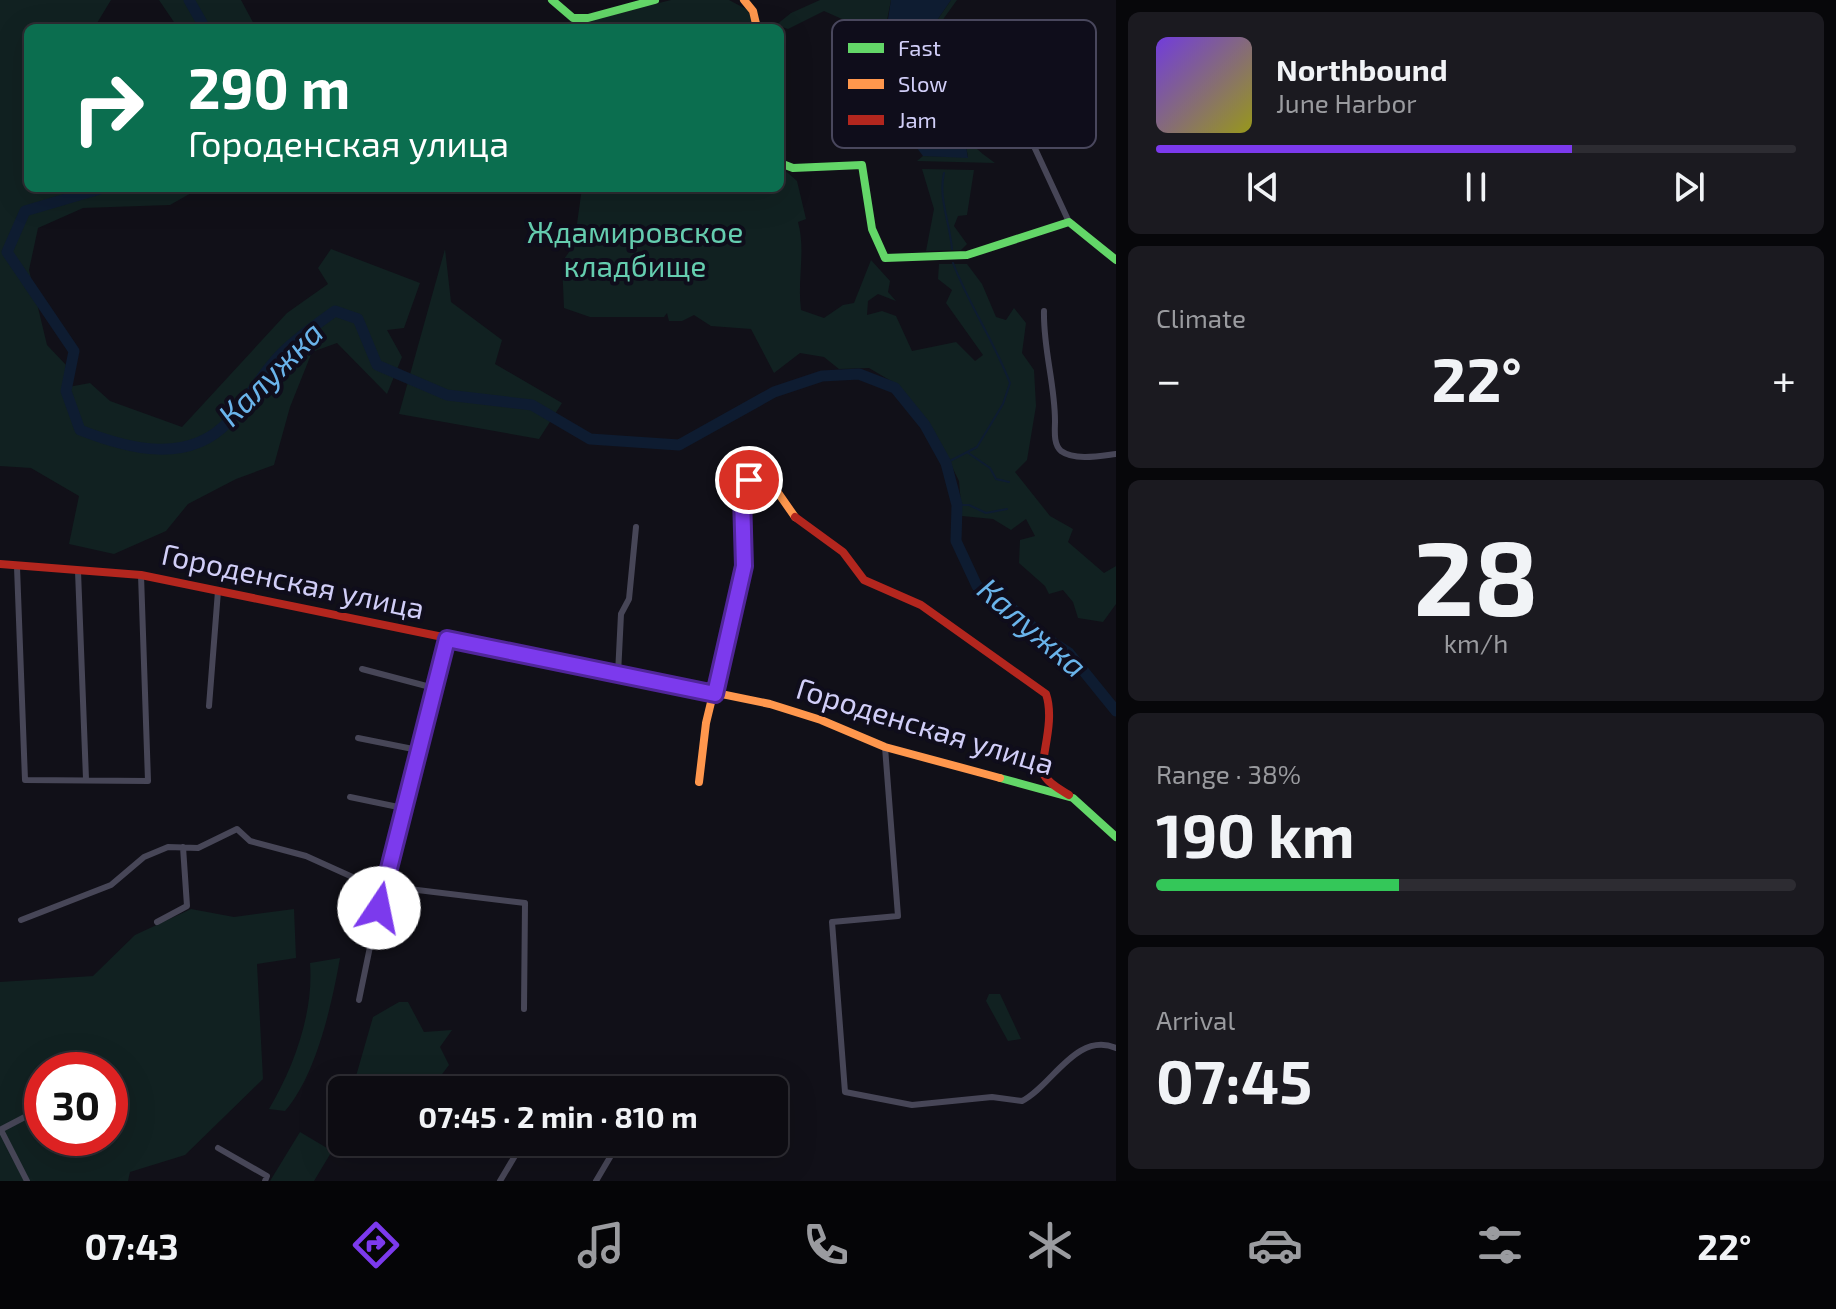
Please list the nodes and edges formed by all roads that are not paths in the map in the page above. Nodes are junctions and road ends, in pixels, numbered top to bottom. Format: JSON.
{"nodes":[{"id":1,"x":552,"y":0,"type":"edge"},
{"id":2,"x":655,"y":0,"type":"edge"},
{"id":3,"x":744,"y":0,"type":"edge"},
{"id":4,"x":756,"y":24,"type":"edge"},
{"id":5,"x":1035,"y":148,"type":"edge"},
{"id":6,"x":784,"y":165,"type":"edge"},
{"id":7,"x":1069,"y":222,"type":"junction"},
{"id":8,"x":1116,"y":260,"type":"edge"},
{"id":9,"x":1044,"y":311,"type":"dead end"},
{"id":10,"x":1116,"y":454,"type":"edge"},
{"id":11,"x":636,"y":527,"type":"dead end"},
{"id":12,"x":0,"y":564,"type":"edge"},
{"id":13,"x":17,"y":567,"type":"junction"},
{"id":14,"x":78,"y":571,"type":"junction"},
{"id":15,"x":141,"y":575,"type":"junction"},
{"id":16,"x":218,"y":591,"type":"junction"},
{"id":17,"x":447,"y":639,"type":"junction"},
{"id":18,"x":362,"y":669,"type":"dead end"},
{"id":19,"x":618,"y":674,"type":"junction"},
{"id":20,"x":434,"y":688,"type":"junction"},
{"id":21,"x":715,"y":694,"type":"junction"},
{"id":22,"x":209,"y":706,"type":"dead end"},
{"id":23,"x":358,"y":738,"type":"dead end"},
{"id":24,"x":885,"y":747,"type":"junction"},
{"id":25,"x":418,"y":750,"type":"junction"},
{"id":26,"x":86,"y":779,"type":"junction"},
{"id":27,"x":699,"y":782,"type":"dead end"},
{"id":28,"x":350,"y":797,"type":"dead end"},
{"id":29,"x":1073,"y":798,"type":"junction"},
{"id":30,"x":403,"y":808,"type":"junction"},
{"id":31,"x":1116,"y":837,"type":"edge"},
{"id":32,"x":183,"y":847,"type":"junction"},
{"id":33,"x":383,"y":884,"type":"junction"},
{"id":34,"x":21,"y":920,"type":"dead end"},
{"id":35,"x":157,"y":922,"type":"dead end"},
{"id":36,"x":359,"y":1000,"type":"dead end"},
{"id":37,"x":524,"y":1009,"type":"dead end"},
{"id":38,"x":1115,"y":1047,"type":"edge"},
{"id":39,"x":24,"y":1117,"type":"edge"},
{"id":40,"x":0,"y":1130,"type":"edge"},
{"id":41,"x":218,"y":1148,"type":"dead end"},
{"id":42,"x":515,"y":1156,"type":"edge"},
{"id":43,"x":611,"y":1156,"type":"edge"},
{"id":44,"x":27,"y":1181,"type":"edge"},
{"id":45,"x":265,"y":1181,"type":"edge"},
{"id":46,"x":500,"y":1181,"type":"edge"},
{"id":47,"x":596,"y":1181,"type":"edge"}],
"edges":[{"from":1,"to":2,"type":"street"},
{"from":3,"to":4,"type":"street"},
{"from":5,"to":7,"type":"street"},
{"from":6,"to":7,"type":"street"},
{"from":7,"to":8,"type":"street"},
{"from":9,"to":10,"type":"street"},
{"from":11,"to":19,"type":"street"},
{"from":12,"to":13,"type":"street","name":"Городенская улица"},
{"from":13,"to":14,"type":"street","name":"Городенская улица"},
{"from":13,"to":26,"type":"street"},
{"from":14,"to":15,"type":"street","name":"Городенская улица"},
{"from":14,"to":26,"type":"street"},
{"from":15,"to":16,"type":"street","name":"Городенская улица"},
{"from":15,"to":26,"type":"street"},
{"from":16,"to":17,"type":"street","name":"Городенская улица"},
{"from":16,"to":22,"type":"street"},
{"from":17,"to":19,"type":"street","name":"Городенская улица"},
{"from":17,"to":20,"type":"street"},
{"from":18,"to":20,"type":"street"},
{"from":19,"to":21,"type":"street","name":"Городенская улица"},
{"from":20,"to":25,"type":"street"},
{"from":21,"to":24,"type":"street","name":"Городенская улица"},
{"from":21,"to":27,"type":"street","name":"Городенская улица"},
{"from":21,"to":29,"type":"street","name":"Городенская улица"},
{"from":23,"to":25,"type":"street"},
{"from":24,"to":29,"type":"street","name":"Городенская улица"},
{"from":24,"to":38,"type":"street"},
{"from":25,"to":30,"type":"street"},
{"from":28,"to":30,"type":"street"},
{"from":29,"to":31,"type":"street","name":"Городенская улица"},
{"from":30,"to":33,"type":"street"},
{"from":32,"to":33,"type":"street"},
{"from":32,"to":34,"type":"street"},
{"from":32,"to":35,"type":"street"},
{"from":33,"to":36,"type":"street"},
{"from":33,"to":37,"type":"street"},
{"from":39,"to":40,"type":"street"},
{"from":40,"to":44,"type":"street"},
{"from":41,"to":45,"type":"street"},
{"from":42,"to":46,"type":"street"},
{"from":43,"to":47,"type":"street"}]}
